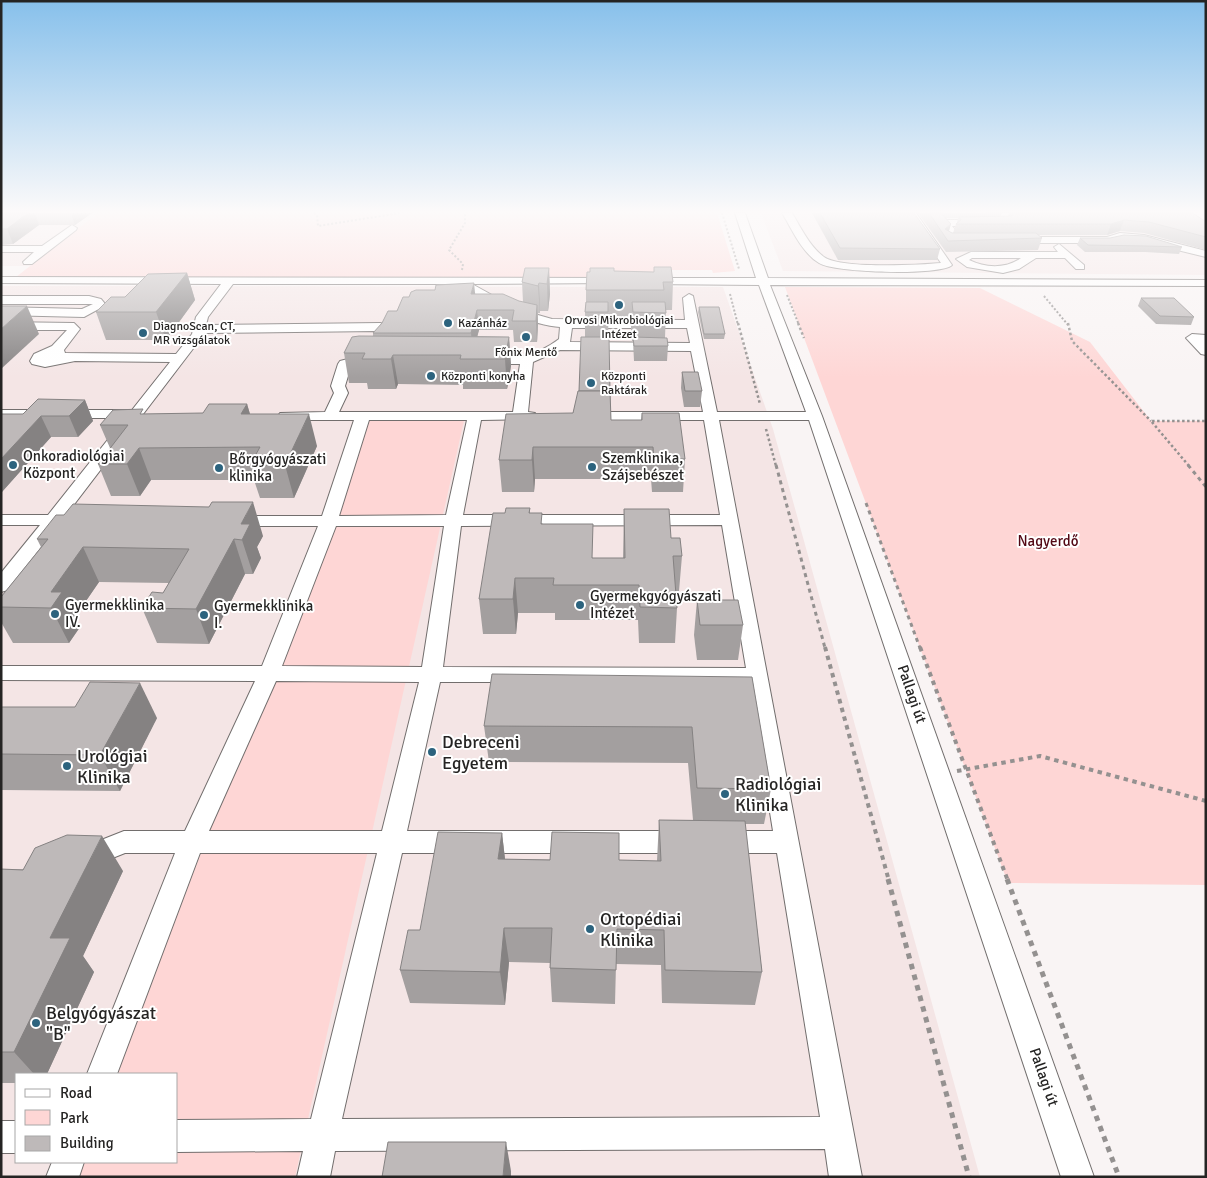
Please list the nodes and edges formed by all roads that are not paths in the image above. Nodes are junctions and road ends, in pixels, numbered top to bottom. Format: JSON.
{"nodes":[{"id":1,"x":759,"y":268,"type":"edge"},
{"id":2,"x":994,"y":268,"type":"edge"},
{"id":3,"x":1010,"y":268,"type":"edge"},
{"id":4,"x":462,"y":277,"type":"junction"},
{"id":5,"x":1,"y":280,"type":"edge"},
{"id":6,"x":229,"y":280,"type":"junction"},
{"id":7,"x":619,"y":281,"type":"edge"},
{"id":8,"x":639,"y":281,"type":"edge"},
{"id":9,"x":763,"y":281,"type":"junction"},
{"id":10,"x":1190,"y":282,"type":"junction"},
{"id":11,"x":1206,"y":283,"type":"edge"},
{"id":12,"x":485,"y":296,"type":"junction"},
{"id":13,"x":1206,"y":296,"type":"edge"},
{"id":14,"x":459,"y":297,"type":"edge"},
{"id":15,"x":688,"y":298,"type":"dead end"},
{"id":16,"x":1,"y":300,"type":"edge"},
{"id":17,"x":1,"y":311,"type":"edge"},
{"id":18,"x":389,"y":316,"type":"edge"},
{"id":19,"x":566,"y":324,"type":"junction"},
{"id":20,"x":692,"y":324,"type":"junction"},
{"id":21,"x":1,"y":326,"type":"edge"},
{"id":22,"x":380,"y":327,"type":"junction"},
{"id":23,"x":200,"y":329,"type":"junction"},
{"id":24,"x":1206,"y":338,"type":"edge"},
{"id":25,"x":558,"y":346,"type":"junction"},
{"id":26,"x":696,"y":347,"type":"junction"},
{"id":27,"x":57,"y":349,"type":"junction"},
{"id":28,"x":1206,"y":351,"type":"edge"},
{"id":29,"x":71,"y":358,"type":"junction"},
{"id":30,"x":180,"y":358,"type":"junction"},
{"id":31,"x":469,"y":360,"type":"edge"},
{"id":32,"x":527,"y":360,"type":"junction"},
{"id":33,"x":1,"y":414,"type":"edge"},
{"id":34,"x":138,"y":414,"type":"junction"},
{"id":35,"x":157,"y":414,"type":"edge"},
{"id":36,"x":272,"y":415,"type":"edge"},
{"id":37,"x":330,"y":416,"type":"junction"},
{"id":38,"x":363,"y":416,"type":"junction"},
{"id":39,"x":474,"y":416,"type":"junction"},
{"id":40,"x":520,"y":416,"type":"junction"},
{"id":41,"x":548,"y":416,"type":"edge"},
{"id":42,"x":568,"y":416,"type":"edge"},
{"id":43,"x":712,"y":416,"type":"junction"},
{"id":44,"x":763,"y":416,"type":"joint"},
{"id":45,"x":815,"y":416,"type":"junction"},
{"id":46,"x":1,"y":520,"type":"edge"},
{"id":47,"x":53,"y":520,"type":"junction"},
{"id":48,"x":92,"y":520,"type":"edge"},
{"id":49,"x":730,"y":520,"type":"junction"},
{"id":50,"x":221,"y":521,"type":"edge"},
{"id":51,"x":329,"y":521,"type":"junction"},
{"id":52,"x":453,"y":521,"type":"junction"},
{"id":53,"x":1,"y":586,"type":"edge"},
{"id":54,"x":1,"y":673,"type":"edge"},
{"id":55,"x":270,"y":674,"type":"junction"},
{"id":56,"x":758,"y":674,"type":"junction"},
{"id":57,"x":431,"y":675,"type":"junction"},
{"id":58,"x":192,"y":842,"type":"junction"},
{"id":59,"x":393,"y":842,"type":"junction"},
{"id":60,"x":788,"y":842,"type":"junction"},
{"id":61,"x":60,"y":870,"type":"edge"},
{"id":62,"x":102,"y":1073,"type":"edge"},
{"id":63,"x":838,"y":1133,"type":"junction"},
{"id":64,"x":322,"y":1134,"type":"junction"},
{"id":65,"x":178,"y":1136,"type":"edge"},
{"id":66,"x":1,"y":1137,"type":"edge"},
{"id":67,"x":15,"y":1137,"type":"edge"},
{"id":68,"x":68,"y":1163,"type":"edge"},
{"id":69,"x":62,"y":1177,"type":"edge"},
{"id":70,"x":313,"y":1177,"type":"edge"},
{"id":71,"x":846,"y":1177,"type":"edge"},
{"id":72,"x":1078,"y":1177,"type":"edge"}],
"edges":[{"from":1,"to":9,"type":"street","name":"Pallagi út"},
{"from":2,"to":3,"type":"street"},
{"from":4,"to":6,"type":"street"},
{"from":4,"to":7,"type":"street"},
{"from":4,"to":12,"type":"street"},
{"from":5,"to":6,"type":"street"},
{"from":6,"to":23,"type":"street"},
{"from":8,"to":9,"type":"street"},
{"from":9,"to":10,"type":"street"},
{"from":9,"to":45,"type":"street","name":"Pallagi út"},
{"from":10,"to":11,"type":"street"},
{"from":10,"to":13,"type":"street"},
{"from":12,"to":14,"type":"street"},
{"from":12,"to":19,"type":"lane"},
{"from":15,"to":20,"type":"street"},
{"from":16,"to":17,"type":"street"},
{"from":18,"to":22,"type":"street"},
{"from":19,"to":20,"type":"street"},
{"from":19,"to":25,"type":"street"},
{"from":20,"to":26,"type":"street"},
{"from":21,"to":27,"type":"street"},
{"from":22,"to":23,"type":"street"},
{"from":22,"to":37,"type":"street"},
{"from":23,"to":30,"type":"street"},
{"from":24,"to":28,"type":"street"},
{"from":25,"to":26,"type":"street"},
{"from":25,"to":32,"type":"street"},
{"from":26,"to":43,"type":"street"},
{"from":27,"to":29,"type":"street"},
{"from":27,"to":29,"type":"street"},
{"from":29,"to":30,"type":"street"},
{"from":30,"to":34,"type":"street"},
{"from":31,"to":32,"type":"street"},
{"from":32,"to":40,"type":"street"},
{"from":33,"to":34,"type":"street"},
{"from":34,"to":35,"type":"street"},
{"from":34,"to":47,"type":"street"},
{"from":36,"to":37,"type":"street"},
{"from":37,"to":38,"type":"street"},
{"from":38,"to":39,"type":"street"},
{"from":38,"to":51,"type":"street"},
{"from":39,"to":40,"type":"street"},
{"from":39,"to":52,"type":"street"},
{"from":40,"to":41,"type":"street"},
{"from":42,"to":43,"type":"street"},
{"from":43,"to":44,"type":"street"},
{"from":43,"to":49,"type":"street"},
{"from":44,"to":45,"type":"lane"},
{"from":45,"to":72,"type":"street","name":"Pallagi út"},
{"from":46,"to":47,"type":"street"},
{"from":47,"to":48,"type":"street"},
{"from":47,"to":53,"type":"street"},
{"from":49,"to":52,"type":"street"},
{"from":49,"to":56,"type":"street"},
{"from":50,"to":51,"type":"street"},
{"from":51,"to":52,"type":"street"},
{"from":51,"to":55,"type":"street"},
{"from":52,"to":57,"type":"street"},
{"from":54,"to":55,"type":"street"},
{"from":55,"to":57,"type":"street"},
{"from":55,"to":58,"type":"street"},
{"from":56,"to":57,"type":"street"},
{"from":56,"to":60,"type":"street"},
{"from":57,"to":59,"type":"street"},
{"from":58,"to":59,"type":"lane"},
{"from":58,"to":61,"type":"lane"},
{"from":58,"to":62,"type":"street"},
{"from":59,"to":60,"type":"lane"},
{"from":59,"to":64,"type":"street"},
{"from":60,"to":63,"type":"street"},
{"from":63,"to":64,"type":"street"},
{"from":63,"to":71,"type":"street"},
{"from":64,"to":65,"type":"street"},
{"from":64,"to":70,"type":"street"},
{"from":66,"to":67,"type":"street"},
{"from":68,"to":69,"type":"street"}]}
